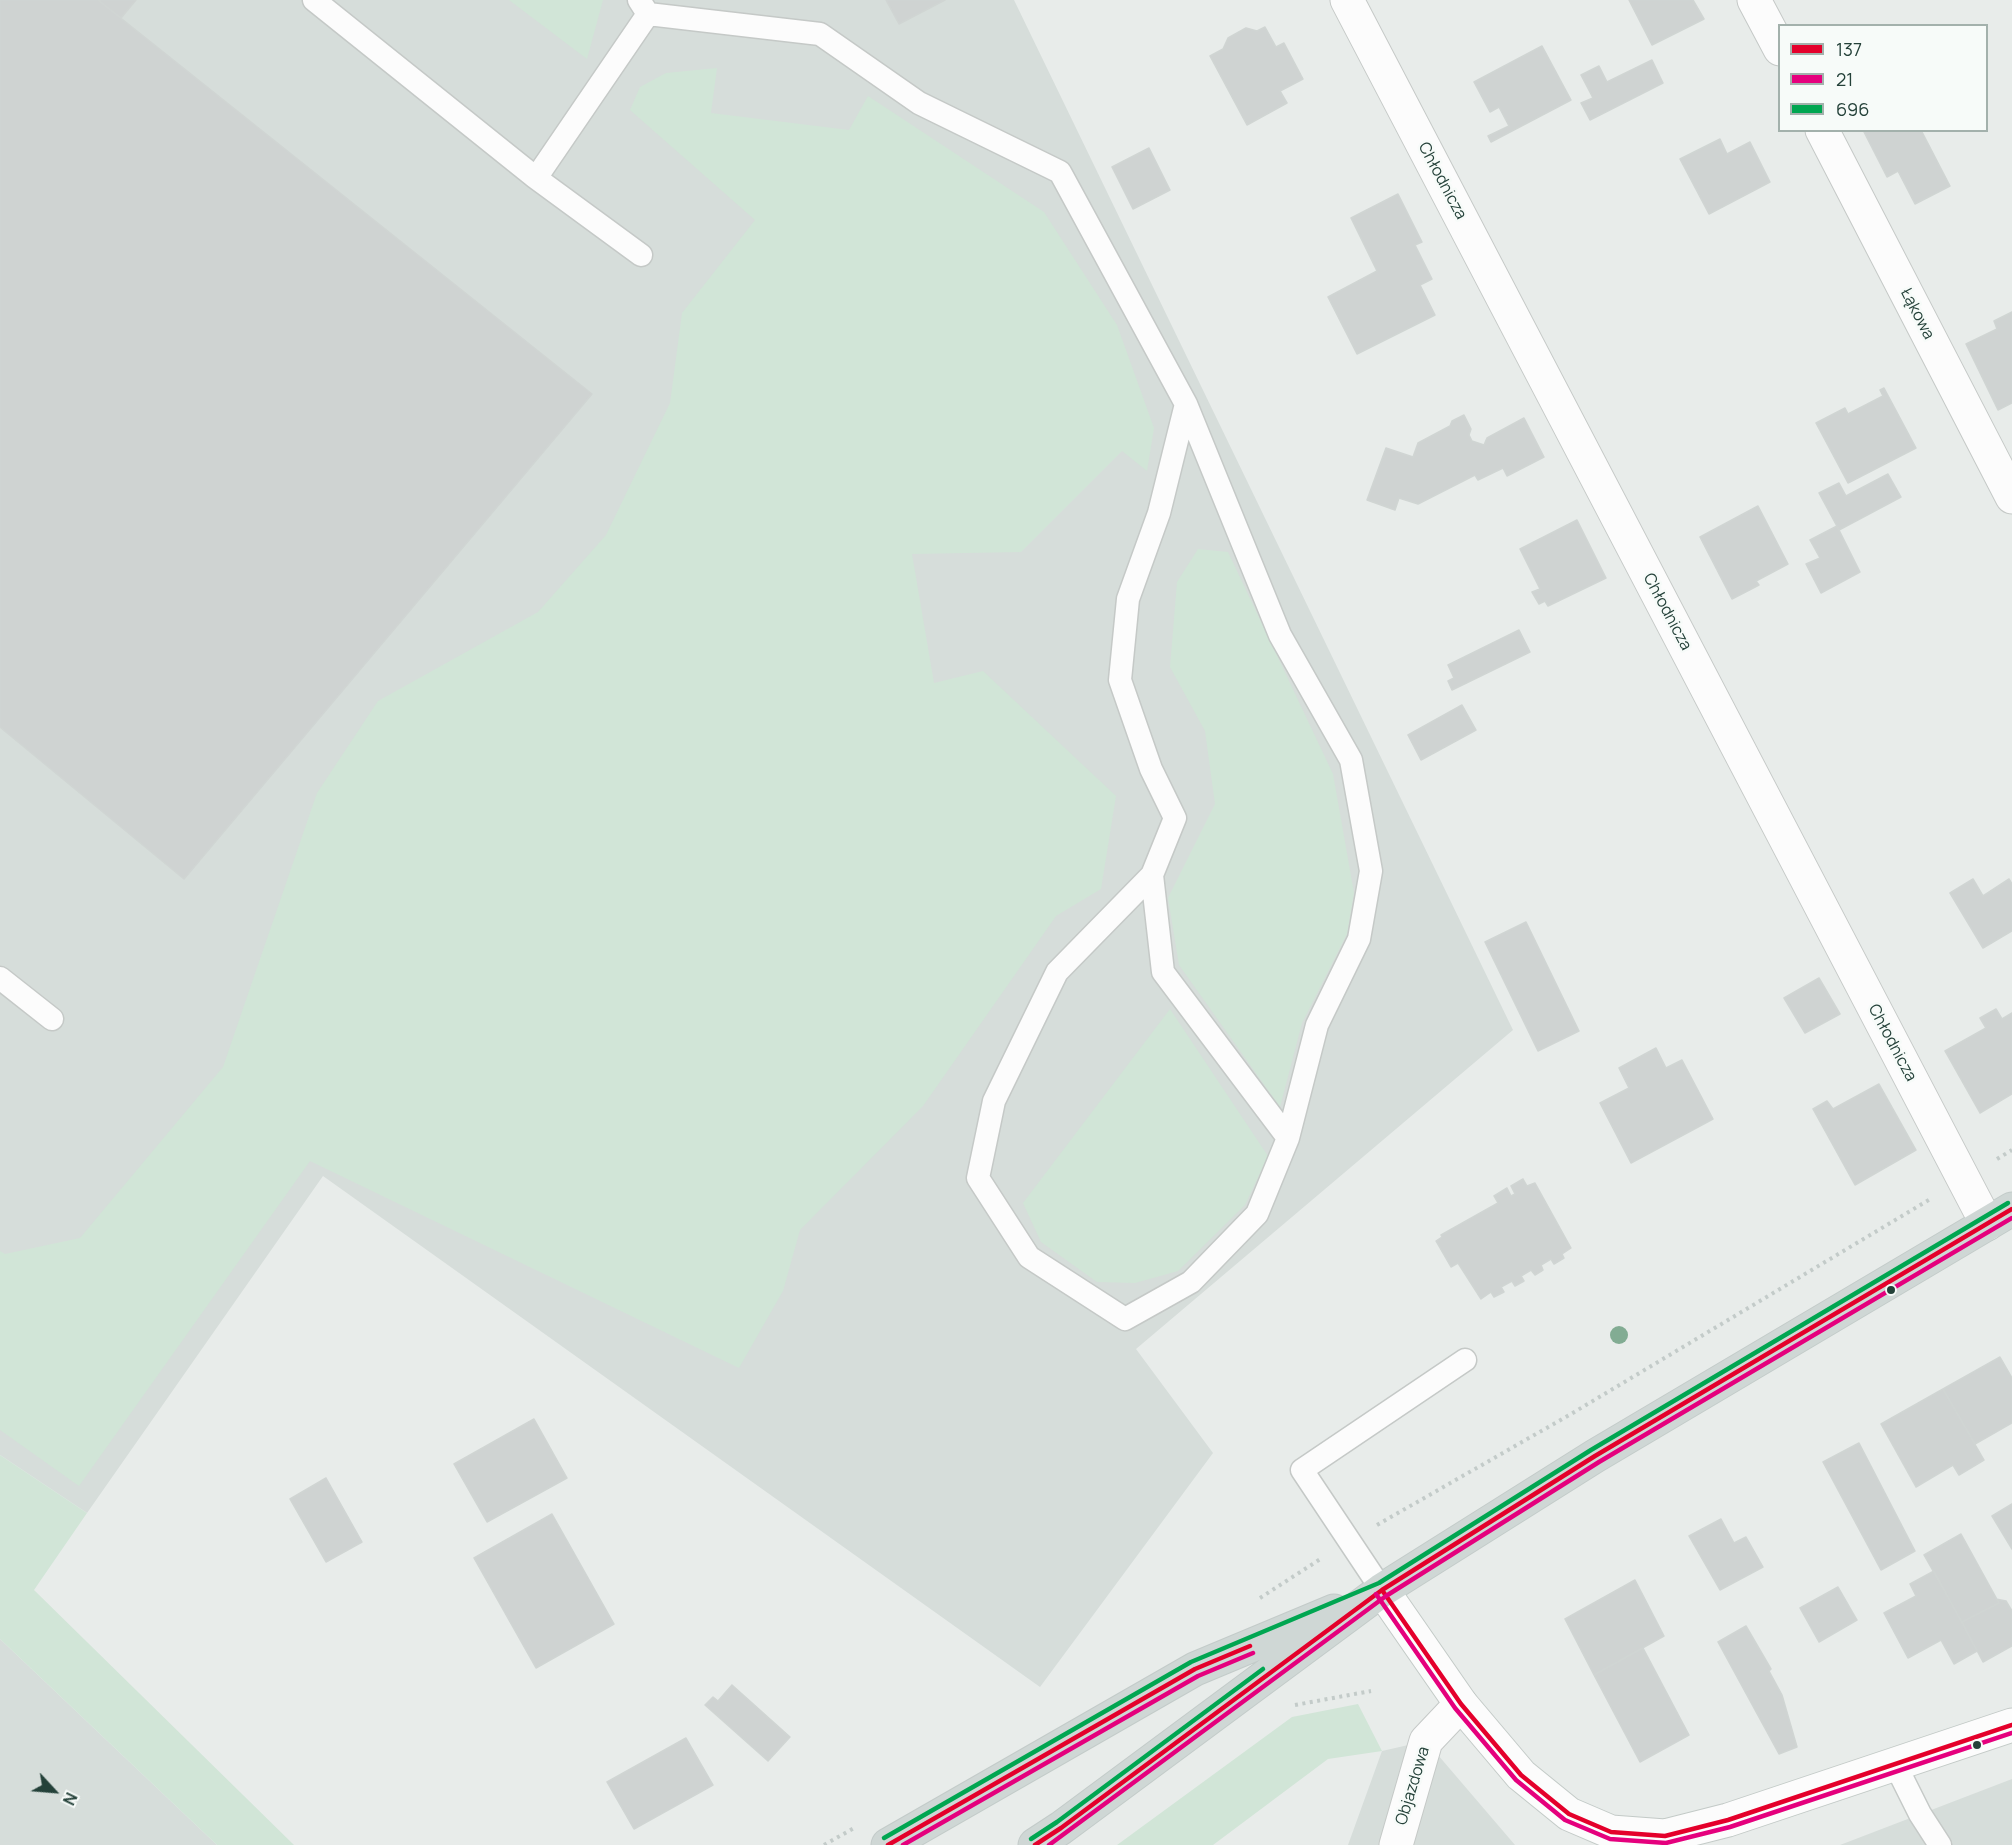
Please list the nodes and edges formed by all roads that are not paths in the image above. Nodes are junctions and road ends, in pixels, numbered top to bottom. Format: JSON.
{"nodes":[{"id":1,"x":314,"y":0,"type":"edge"},
{"id":2,"x":1347,"y":0,"type":"edge"},
{"id":3,"x":1754,"y":0,"type":"edge"},
{"id":4,"x":643,"y":7,"type":"edge"},
{"id":5,"x":1778,"y":47,"type":"edge"},
{"id":6,"x":1823,"y":132,"type":"edge"},
{"id":7,"x":536,"y":178,"type":"junction"},
{"id":8,"x":641,"y":255,"type":"dead end"},
{"id":9,"x":1186,"y":404,"type":"junction"},
{"id":10,"x":2012,"y":497,"type":"edge"},
{"id":11,"x":1152,"y":875,"type":"junction"},
{"id":12,"x":0,"y":978,"type":"edge"},
{"id":13,"x":52,"y":1019,"type":"dead end"},
{"id":14,"x":1288,"y":1138,"type":"junction"},
{"id":15,"x":1999,"y":1217,"type":"edge"},
{"id":16,"x":1465,"y":1360,"type":"dead end"},
{"id":17,"x":1382,"y":1590,"type":"junction"},
{"id":18,"x":1461,"y":1704,"type":"junction"},
{"id":19,"x":2012,"y":1725,"type":"edge"},
{"id":20,"x":1895,"y":1764,"type":"junction"},
{"id":21,"x":1636,"y":1839,"type":"edge"},
{"id":22,"x":888,"y":1845,"type":"edge"},
{"id":23,"x":1035,"y":1845,"type":"edge"},
{"id":24,"x":1396,"y":1845,"type":"edge"},
{"id":25,"x":1940,"y":1845,"type":"edge"}],
"edges":[{"from":1,"to":7,"type":"lane"},
{"from":2,"to":15,"type":"street","name":"Chłodnicza"},
{"from":3,"to":5,"type":"street"},
{"from":4,"to":7,"type":"lane"},
{"from":4,"to":9,"type":"lane"},
{"from":6,"to":10,"type":"street","name":"Łąkowa"},
{"from":7,"to":8,"type":"lane"},
{"from":9,"to":11,"type":"lane"},
{"from":9,"to":14,"type":"lane"},
{"from":11,"to":14,"type":"lane"},
{"from":11,"to":14,"type":"lane"},
{"from":12,"to":13,"type":"lane"},
{"from":15,"to":17,"type":"main road"},
{"from":16,"to":17,"type":"lane"},
{"from":17,"to":18,"type":"street"},
{"from":17,"to":22,"type":"main road"},
{"from":17,"to":23,"type":"main road"},
{"from":18,"to":21,"type":"street"},
{"from":18,"to":24,"type":"street","name":"Objazdowa"},
{"from":19,"to":20,"type":"street"},
{"from":20,"to":21,"type":"street"},
{"from":20,"to":25,"type":"lane"}]}
